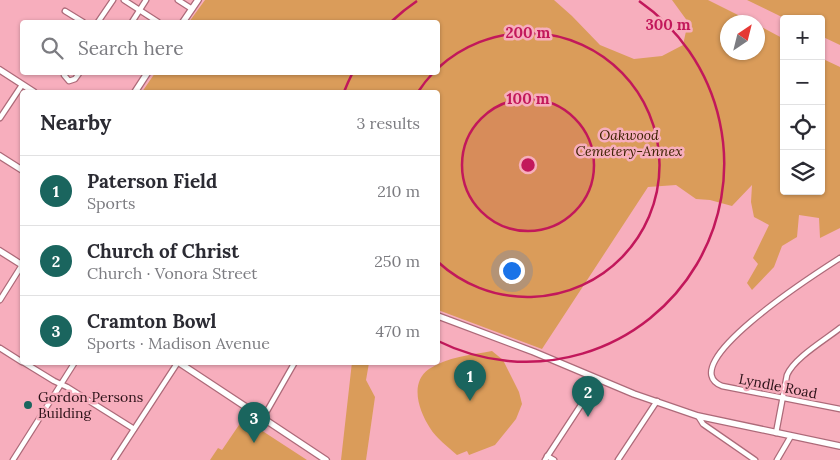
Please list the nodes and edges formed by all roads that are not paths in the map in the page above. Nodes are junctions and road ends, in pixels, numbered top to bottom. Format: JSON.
{"nodes":[{"id":1,"x":113,"y":0,"type":"edge"},
{"id":2,"x":124,"y":0,"type":"edge"},
{"id":3,"x":146,"y":0,"type":"edge"},
{"id":4,"x":178,"y":0,"type":"edge"},
{"id":5,"x":198,"y":0,"type":"edge"},
{"id":6,"x":192,"y":9,"type":"junction"},
{"id":7,"x":140,"y":10,"type":"junction"},
{"id":8,"x":65,"y":11,"type":"dead end"},
{"id":9,"x":80,"y":20,"type":"edge"},
{"id":10,"x":99,"y":20,"type":"edge"},
{"id":11,"x":133,"y":20,"type":"edge"},
{"id":12,"x":155,"y":20,"type":"edge"},
{"id":13,"x":184,"y":20,"type":"edge"},
{"id":14,"x":0,"y":70,"type":"edge"},
{"id":15,"x":64,"y":75,"type":"edge"},
{"id":16,"x":78,"y":75,"type":"edge"},
{"id":17,"x":146,"y":75,"type":"edge"},
{"id":18,"x":22,"y":84,"type":"junction"},
{"id":19,"x":31,"y":90,"type":"edge"},
{"id":20,"x":136,"y":90,"type":"edge"},
{"id":21,"x":0,"y":118,"type":"edge"},
{"id":22,"x":0,"y":156,"type":"edge"},
{"id":23,"x":20,"y":169,"type":"edge"},
{"id":24,"x":0,"y":251,"type":"edge"},
{"id":25,"x":840,"y":258,"type":"edge"},
{"id":26,"x":20,"y":264,"type":"edge"},
{"id":27,"x":20,"y":268,"type":"edge"},
{"id":28,"x":0,"y":300,"type":"edge"},
{"id":29,"x":440,"y":317,"type":"edge"},
{"id":30,"x":840,"y":328,"type":"edge"},
{"id":31,"x":0,"y":348,"type":"edge"},
{"id":32,"x":20,"y":360,"type":"edge"},
{"id":33,"x":28,"y":365,"type":"edge"},
{"id":34,"x":73,"y":365,"type":"edge"},
{"id":35,"x":176,"y":365,"type":"edge"},
{"id":36,"x":182,"y":365,"type":"edge"},
{"id":37,"x":293,"y":365,"type":"edge"},
{"id":38,"x":598,"y":379,"type":"junction"},
{"id":39,"x":61,"y":385,"type":"junction"},
{"id":40,"x":783,"y":398,"type":"junction"},
{"id":41,"x":656,"y":402,"type":"junction"},
{"id":42,"x":840,"y":409,"type":"edge"},
{"id":43,"x":698,"y":416,"type":"junction"},
{"id":44,"x":262,"y":418,"type":"junction"},
{"id":45,"x":134,"y":429,"type":"junction"},
{"id":46,"x":776,"y":433,"type":"junction"},
{"id":47,"x":791,"y":436,"type":"junction"},
{"id":48,"x":840,"y":446,"type":"edge"},
{"id":49,"x":546,"y":458,"type":"edge"},
{"id":50,"x":620,"y":458,"type":"edge"},
{"id":51,"x":13,"y":460,"type":"edge"},
{"id":52,"x":114,"y":460,"type":"edge"},
{"id":53,"x":326,"y":460,"type":"edge"},
{"id":54,"x":554,"y":460,"type":"edge"},
{"id":55,"x":626,"y":460,"type":"edge"},
{"id":56,"x":755,"y":460,"type":"edge"},
{"id":57,"x":777,"y":460,"type":"edge"}],
"edges":[{"from":1,"to":10,"type":"street"},
{"from":2,"to":7,"type":"street"},
{"from":3,"to":7,"type":"street"},
{"from":4,"to":6,"type":"street"},
{"from":5,"to":6,"type":"main road"},
{"from":6,"to":13,"type":"main road"},
{"from":7,"to":11,"type":"street"},
{"from":7,"to":12,"type":"street"},
{"from":8,"to":9,"type":"street"},
{"from":14,"to":18,"type":"main road"},
{"from":15,"to":16,"type":"street"},
{"from":17,"to":20,"type":"main road"},
{"from":18,"to":19,"type":"main road"},
{"from":18,"to":21,"type":"street"},
{"from":22,"to":23,"type":"main road"},
{"from":24,"to":26,"type":"main road"},
{"from":25,"to":40,"type":"street","name":"Lyndle Road"},
{"from":27,"to":28,"type":"street"},
{"from":29,"to":38,"type":"main road"},
{"from":30,"to":40,"type":"street"},
{"from":31,"to":32,"type":"street"},
{"from":33,"to":39,"type":"street"},
{"from":34,"to":39,"type":"street"},
{"from":35,"to":45,"type":"street"},
{"from":36,"to":44,"type":"main road"},
{"from":37,"to":44,"type":"street"},
{"from":38,"to":41,"type":"main road"},
{"from":38,"to":49,"type":"street"},
{"from":39,"to":45,"type":"street"},
{"from":39,"to":51,"type":"street"},
{"from":40,"to":42,"type":"street","name":"Lyndle Road"},
{"from":40,"to":46,"type":"street"},
{"from":41,"to":43,"type":"main road"},
{"from":41,"to":50,"type":"street"},
{"from":43,"to":46,"type":"main road"},
{"from":43,"to":56,"type":"street"},
{"from":44,"to":53,"type":"main road"},
{"from":45,"to":52,"type":"street"},
{"from":46,"to":47,"type":"main road"},
{"from":47,"to":48,"type":"main road"},
{"from":47,"to":57,"type":"street"},
{"from":49,"to":54,"type":"street"},
{"from":50,"to":55,"type":"street"}]}
